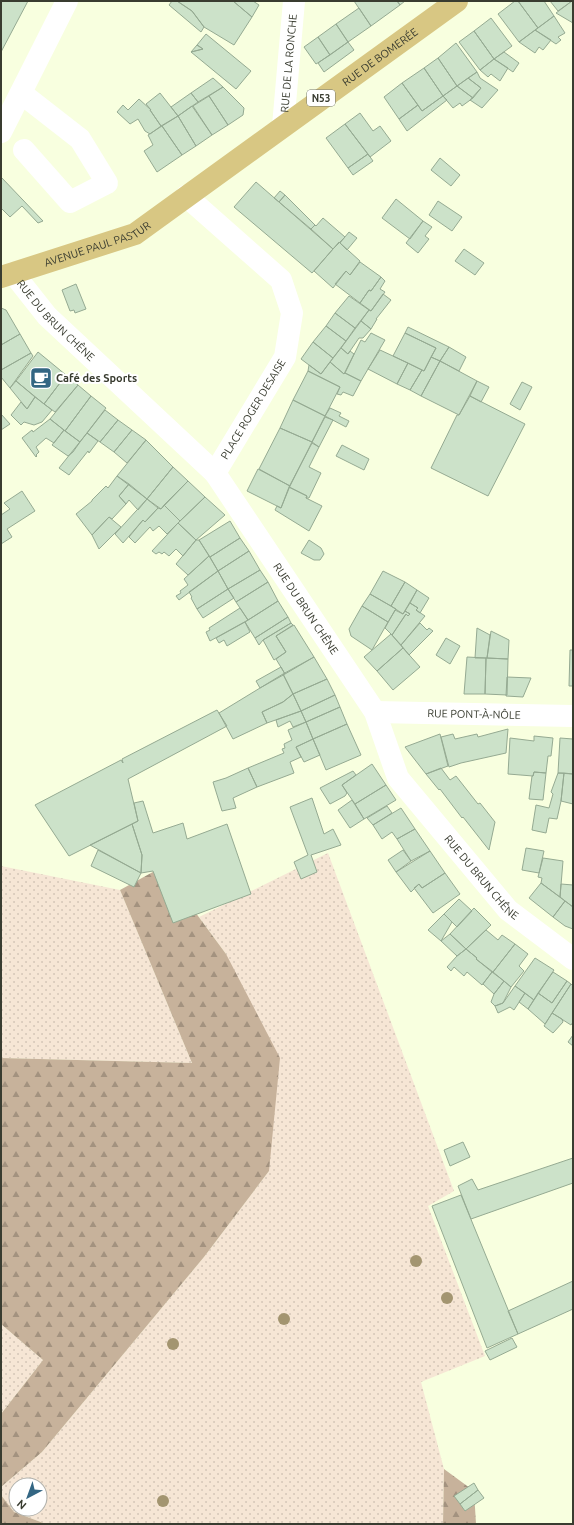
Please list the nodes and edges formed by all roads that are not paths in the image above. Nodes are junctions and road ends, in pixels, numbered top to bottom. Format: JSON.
{"nodes":[{"id":1,"x":67,"y":1,"type":"edge"},
{"id":2,"x":294,"y":1,"type":"edge"},
{"id":3,"x":457,"y":1,"type":"edge"},
{"id":4,"x":21,"y":93,"type":"junction"},
{"id":5,"x":283,"y":126,"type":"junction"},
{"id":6,"x":1,"y":132,"type":"edge"},
{"id":7,"x":24,"y":150,"type":"dead end"},
{"id":8,"x":186,"y":196,"type":"junction"},
{"id":9,"x":7,"y":275,"type":"edge"},
{"id":10,"x":215,"y":473,"type":"junction"},
{"id":11,"x":375,"y":712,"type":"junction"},
{"id":12,"x":573,"y":716,"type":"edge"},
{"id":13,"x":573,"y":959,"type":"edge"}],
"edges":[{"from":1,"to":4,"type":"street"},
{"from":2,"to":5,"type":"street","name":"RUE DE LA RONCHE"},
{"from":3,"to":5,"type":"main road","name":"RUE DE BOMERÉE","number":"N53"},
{"from":4,"to":6,"type":"street"},
{"from":4,"to":7,"type":"street"},
{"from":5,"to":8,"type":"main road","name":"RUE DE BOMERÉE","number":"N53"},
{"from":8,"to":9,"type":"main road","name":"AVENUE PAUL PASTUR","number":"N53"},
{"from":8,"to":10,"type":"street","name":"PLACE ROGER DESAISE"},
{"from":9,"to":10,"type":"street","name":"RUE DU BRUN CHÊNE"},
{"from":10,"to":11,"type":"street","name":"RUE DU BRUN CHÊNE"},
{"from":11,"to":12,"type":"street","name":"RUE PONT-À-NÔLE"},
{"from":11,"to":13,"type":"street","name":"RUE DU BRUN CHÊNE"}]}
